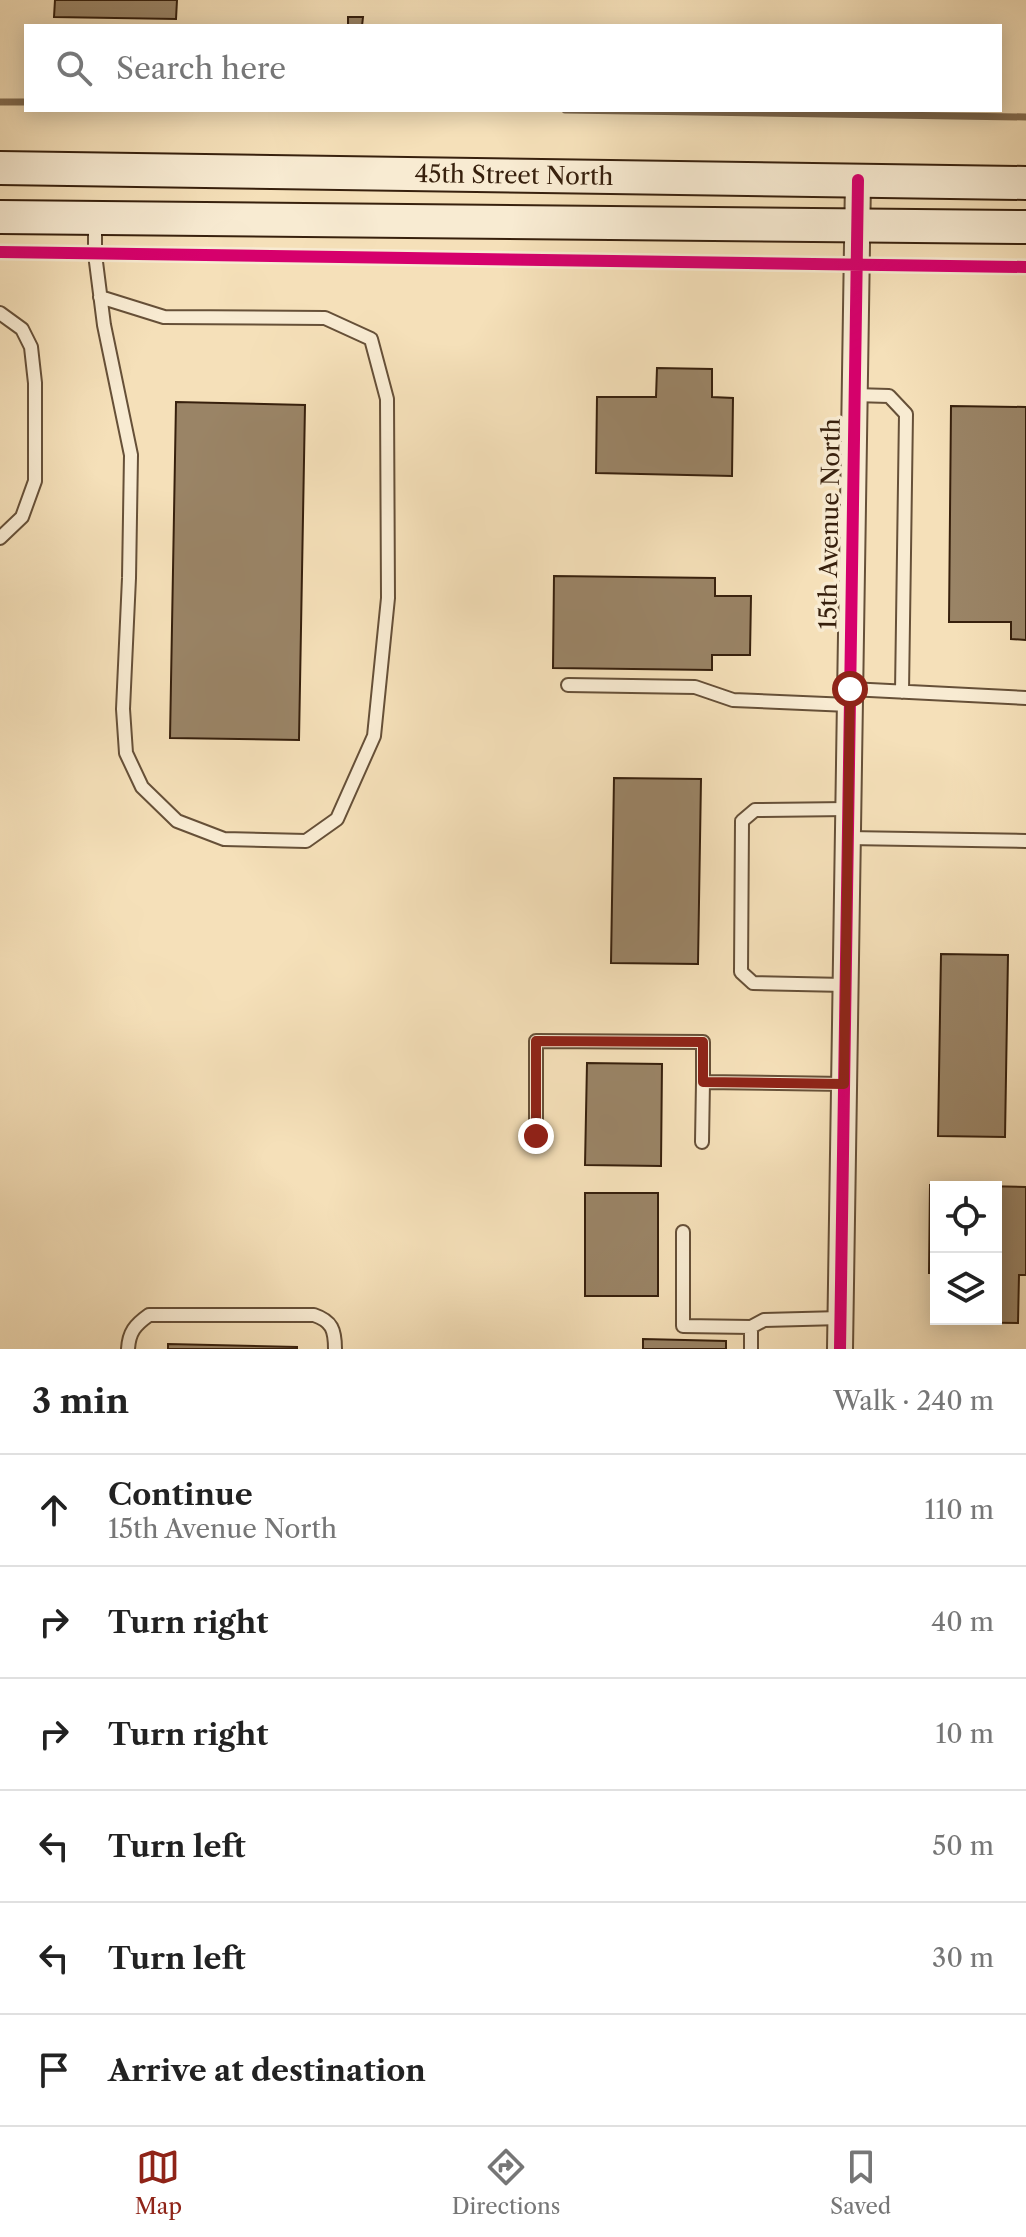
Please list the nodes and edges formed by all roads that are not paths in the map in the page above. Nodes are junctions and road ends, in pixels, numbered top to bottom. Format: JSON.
{"nodes":[{"id":1,"x":0,"y":168,"type":"edge"},
{"id":2,"x":858,"y":180,"type":"junction"},
{"id":3,"x":1026,"y":183,"type":"edge"},
{"id":4,"x":0,"y":217,"type":"edge"},
{"id":5,"x":95,"y":218,"type":"junction"},
{"id":6,"x":857,"y":226,"type":"junction"},
{"id":7,"x":1026,"y":227,"type":"edge"},
{"id":8,"x":100,"y":297,"type":"junction"},
{"id":9,"x":0,"y":313,"type":"edge"},
{"id":10,"x":854,"y":395,"type":"junction"},
{"id":11,"x":0,"y":538,"type":"edge"},
{"id":12,"x":568,"y":685,"type":"dead end"},
{"id":13,"x":902,"y":692,"type":"junction"},
{"id":14,"x":850,"y":697,"type":"junction"},
{"id":15,"x":1026,"y":698,"type":"edge"},
{"id":16,"x":848,"y":809,"type":"junction"},
{"id":17,"x":848,"y":838,"type":"junction"},
{"id":18,"x":1026,"y":841,"type":"edge"},
{"id":19,"x":845,"y":985,"type":"junction"},
{"id":20,"x":703,"y":1082,"type":"junction"},
{"id":21,"x":844,"y":1084,"type":"junction"},
{"id":22,"x":536,"y":1136,"type":"dead end"},
{"id":23,"x":702,"y":1142,"type":"dead end"},
{"id":24,"x":683,"y":1232,"type":"dead end"},
{"id":25,"x":841,"y":1318,"type":"junction"},
{"id":26,"x":751,"y":1327,"type":"junction"},
{"id":27,"x":128,"y":1349,"type":"edge"},
{"id":28,"x":335,"y":1349,"type":"edge"},
{"id":29,"x":751,"y":1349,"type":"edge"},
{"id":30,"x":840,"y":1349,"type":"edge"}],
"edges":[{"from":1,"to":2,"type":"main road","name":"45th Street North"},
{"from":2,"to":3,"type":"main road","name":"45th Street North"},
{"from":2,"to":6,"type":"street","name":"15th Avenue North"},
{"from":4,"to":5,"type":"main road","name":"45th Street North"},
{"from":5,"to":6,"type":"main road","name":"45th Street North"},
{"from":5,"to":8,"type":"lane"},
{"from":6,"to":7,"type":"main road","name":"45th Street North"},
{"from":6,"to":10,"type":"street","name":"15th Avenue North"},
{"from":8,"to":8,"type":"lane"},
{"from":9,"to":11,"type":"lane"},
{"from":10,"to":13,"type":"lane"},
{"from":10,"to":14,"type":"street","name":"15th Avenue North"},
{"from":12,"to":14,"type":"lane"},
{"from":13,"to":14,"type":"lane"},
{"from":13,"to":15,"type":"lane"},
{"from":14,"to":16,"type":"street","name":"15th Avenue North"},
{"from":16,"to":17,"type":"street","name":"15th Avenue North"},
{"from":16,"to":19,"type":"lane"},
{"from":17,"to":18,"type":"lane"},
{"from":17,"to":19,"type":"street","name":"15th Avenue North"},
{"from":19,"to":21,"type":"street","name":"15th Avenue North"},
{"from":20,"to":21,"type":"lane"},
{"from":20,"to":22,"type":"lane"},
{"from":20,"to":23,"type":"lane"},
{"from":21,"to":25,"type":"street","name":"15th Avenue North"},
{"from":24,"to":26,"type":"lane"},
{"from":25,"to":26,"type":"lane"},
{"from":25,"to":30,"type":"street","name":"15th Avenue North"},
{"from":26,"to":29,"type":"lane"},
{"from":27,"to":28,"type":"lane"}]}
